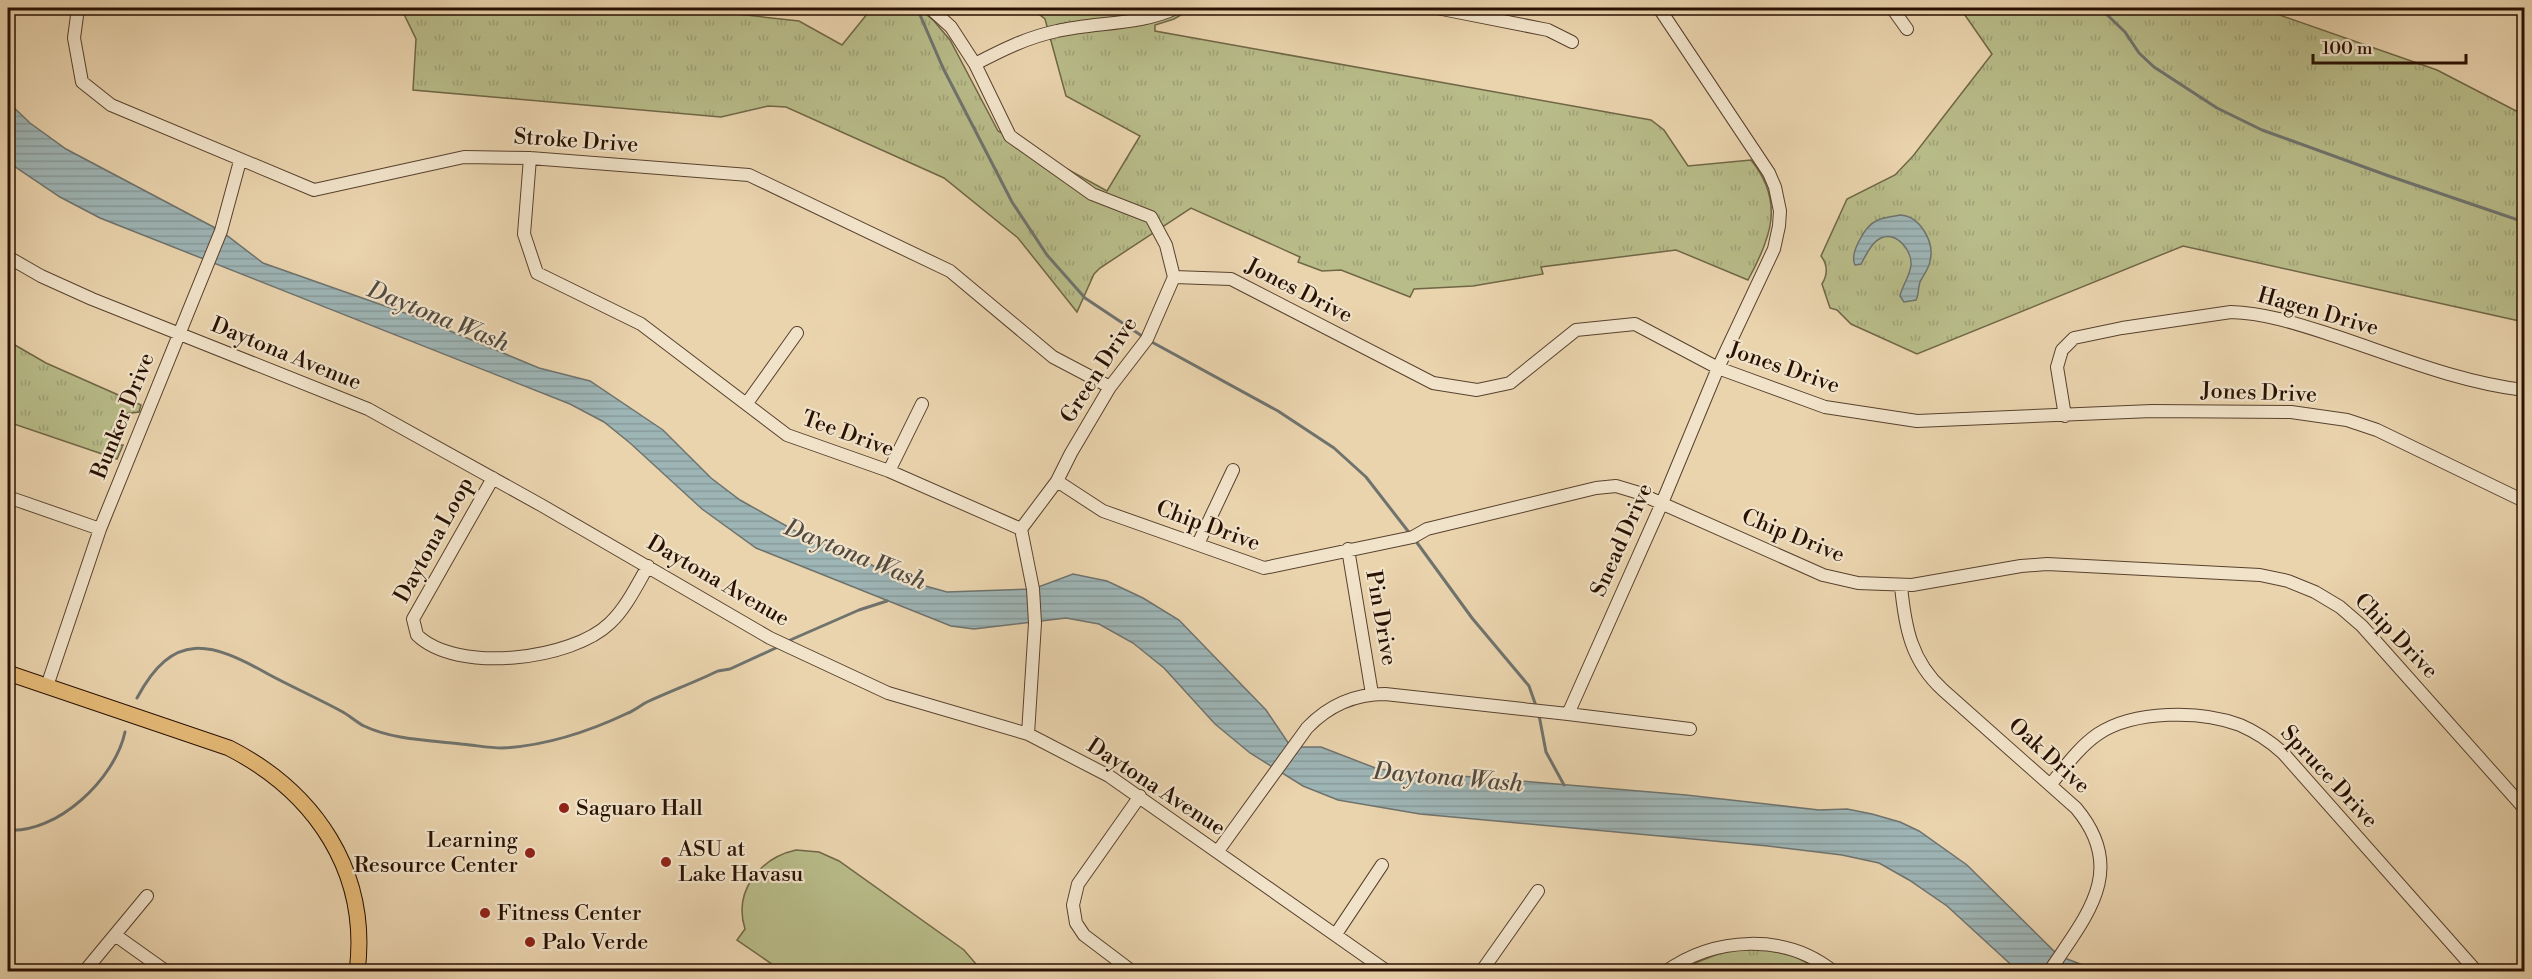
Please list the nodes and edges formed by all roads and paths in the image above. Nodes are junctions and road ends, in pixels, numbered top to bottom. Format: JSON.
{"nodes":[{"id":1,"x":78,"y":8,"type":"edge"},
{"id":2,"x":930,"y":8,"type":"edge"},
{"id":3,"x":1176,"y":8,"type":"edge"},
{"id":4,"x":1437,"y":8,"type":"edge"},
{"id":5,"x":1659,"y":8,"type":"edge"},
{"id":6,"x":1892,"y":8,"type":"edge"},
{"id":7,"x":2517,"y":8,"type":"edge"},
{"id":8,"x":2524,"y":10,"type":"edge"},
{"id":9,"x":1907,"y":29,"type":"dead end"},
{"id":10,"x":1572,"y":42,"type":"dead end"},
{"id":11,"x":975,"y":64,"type":"junction"},
{"id":12,"x":530,"y":158,"type":"junction"},
{"id":13,"x":240,"y":161,"type":"junction"},
{"id":14,"x":8,"y":257,"type":"edge"},
{"id":15,"x":1174,"y":277,"type":"junction"},
{"id":16,"x":180,"y":332,"type":"junction"},
{"id":17,"x":797,"y":333,"type":"dead end"},
{"id":18,"x":1718,"y":368,"type":"junction"},
{"id":19,"x":1110,"y":387,"type":"junction"},
{"id":20,"x":2524,"y":390,"type":"edge"},
{"id":21,"x":747,"y":403,"type":"junction"},
{"id":22,"x":922,"y":404,"type":"dead end"},
{"id":23,"x":2065,"y":416,"type":"junction"},
{"id":24,"x":1233,"y":470,"type":"dead end"},
{"id":25,"x":889,"y":471,"type":"junction"},
{"id":26,"x":493,"y":478,"type":"junction"},
{"id":27,"x":1057,"y":481,"type":"junction"},
{"id":28,"x":8,"y":497,"type":"edge"},
{"id":29,"x":2524,"y":501,"type":"edge"},
{"id":30,"x":1662,"y":502,"type":"junction"},
{"id":31,"x":100,"y":529,"type":"junction"},
{"id":32,"x":1021,"y":529,"type":"junction"},
{"id":33,"x":1198,"y":544,"type":"junction"},
{"id":34,"x":1348,"y":549,"type":"junction"},
{"id":35,"x":648,"y":566,"type":"junction"},
{"id":36,"x":1901,"y":586,"type":"junction"},
{"id":37,"x":8,"y":673,"type":"edge"},
{"id":38,"x":47,"y":686,"type":"junction"},
{"id":39,"x":1372,"y":694,"type":"junction"},
{"id":40,"x":1568,"y":714,"type":"junction"},
{"id":41,"x":1690,"y":729,"type":"dead end"},
{"id":42,"x":1028,"y":734,"type":"junction"},
{"id":43,"x":2051,"y":784,"type":"junction"},
{"id":44,"x":1140,"y":796,"type":"junction"},
{"id":45,"x":2524,"y":808,"type":"edge"},
{"id":46,"x":1218,"y":851,"type":"junction"},
{"id":47,"x":1382,"y":865,"type":"dead end"},
{"id":48,"x":1539,"y":891,"type":"dead end"},
{"id":49,"x":147,"y":896,"type":"dead end"},
{"id":50,"x":1336,"y":933,"type":"junction"},
{"id":51,"x":115,"y":935,"type":"junction"},
{"id":52,"x":84,"y":972,"type":"edge"},
{"id":53,"x":166,"y":972,"type":"edge"},
{"id":54,"x":357,"y":972,"type":"edge"},
{"id":55,"x":1133,"y":972,"type":"edge"},
{"id":56,"x":1388,"y":972,"type":"edge"},
{"id":57,"x":1481,"y":972,"type":"edge"},
{"id":58,"x":1665,"y":972,"type":"edge"},
{"id":59,"x":1834,"y":972,"type":"edge"},
{"id":60,"x":2049,"y":972,"type":"edge"},
{"id":61,"x":2477,"y":972,"type":"edge"}],
"edges":[{"from":1,"to":13,"type":"street","name":"Stroke Drive"},
{"from":2,"to":11,"type":"street"},
{"from":3,"to":11,"type":"street"},
{"from":4,"to":10,"type":"street"},
{"from":5,"to":18,"type":"street","name":"Snead Drive"},
{"from":6,"to":9,"type":"street"},
{"from":7,"to":8,"type":"street"},
{"from":11,"to":15,"type":"street"},
{"from":12,"to":13,"type":"street","name":"Stroke Drive"},
{"from":12,"to":19,"type":"street","name":"Stroke Drive"},
{"from":12,"to":21,"type":"street","name":"Tee Drive"},
{"from":13,"to":16,"type":"street","name":"Bunker Drive"},
{"from":14,"to":16,"type":"street","name":"Daytona Avenue"},
{"from":15,"to":18,"type":"street","name":"Jones Drive"},
{"from":15,"to":19,"type":"street","name":"Green Drive"},
{"from":16,"to":26,"type":"street","name":"Daytona Avenue"},
{"from":16,"to":31,"type":"street","name":"Bunker Drive"},
{"from":17,"to":21,"type":"street"},
{"from":18,"to":23,"type":"street","name":"Jones Drive"},
{"from":18,"to":30,"type":"street","name":"Snead Drive"},
{"from":19,"to":27,"type":"street","name":"Green Drive"},
{"from":20,"to":23,"type":"street","name":"Hagen Drive"},
{"from":21,"to":25,"type":"street","name":"Tee Drive"},
{"from":22,"to":25,"type":"street"},
{"from":23,"to":29,"type":"street","name":"Jones Drive"},
{"from":24,"to":33,"type":"street"},
{"from":25,"to":32,"type":"street","name":"Tee Drive"},
{"from":26,"to":35,"type":"street","name":"Daytona Avenue"},
{"from":26,"to":35,"type":"street","name":"Daytona Loop"},
{"from":27,"to":32,"type":"street","name":"Green Drive"},
{"from":27,"to":33,"type":"street","name":"Chip Drive"},
{"from":28,"to":31,"type":"street"},
{"from":30,"to":34,"type":"street","name":"Chip Drive"},
{"from":30,"to":36,"type":"street","name":"Chip Drive"},
{"from":30,"to":40,"type":"street","name":"Snead Drive"},
{"from":31,"to":38,"type":"street","name":"Bunker Drive"},
{"from":32,"to":42,"type":"street"},
{"from":33,"to":34,"type":"street","name":"Chip Drive"},
{"from":34,"to":39,"type":"street","name":"Pin Drive"},
{"from":35,"to":42,"type":"street","name":"Daytona Avenue"},
{"from":36,"to":43,"type":"street","name":"Oak Drive"},
{"from":36,"to":45,"type":"street","name":"Chip Drive"},
{"from":37,"to":38,"type":"main road"},
{"from":38,"to":54,"type":"main road"},
{"from":39,"to":40,"type":"street"},
{"from":39,"to":46,"type":"street"},
{"from":40,"to":41,"type":"street"},
{"from":42,"to":44,"type":"street","name":"Daytona Avenue"},
{"from":43,"to":60,"type":"street","name":"Oak Drive"},
{"from":43,"to":61,"type":"street","name":"Spruce Drive"},
{"from":44,"to":46,"type":"street","name":"Daytona Avenue"},
{"from":44,"to":55,"type":"street"},
{"from":46,"to":50,"type":"street","name":"Daytona Avenue"},
{"from":47,"to":50,"type":"street"},
{"from":48,"to":57,"type":"street"},
{"from":49,"to":51,"type":"street"},
{"from":50,"to":56,"type":"street","name":"Daytona Avenue"},
{"from":51,"to":52,"type":"street"},
{"from":51,"to":53,"type":"street"},
{"from":58,"to":59,"type":"street"}]}
